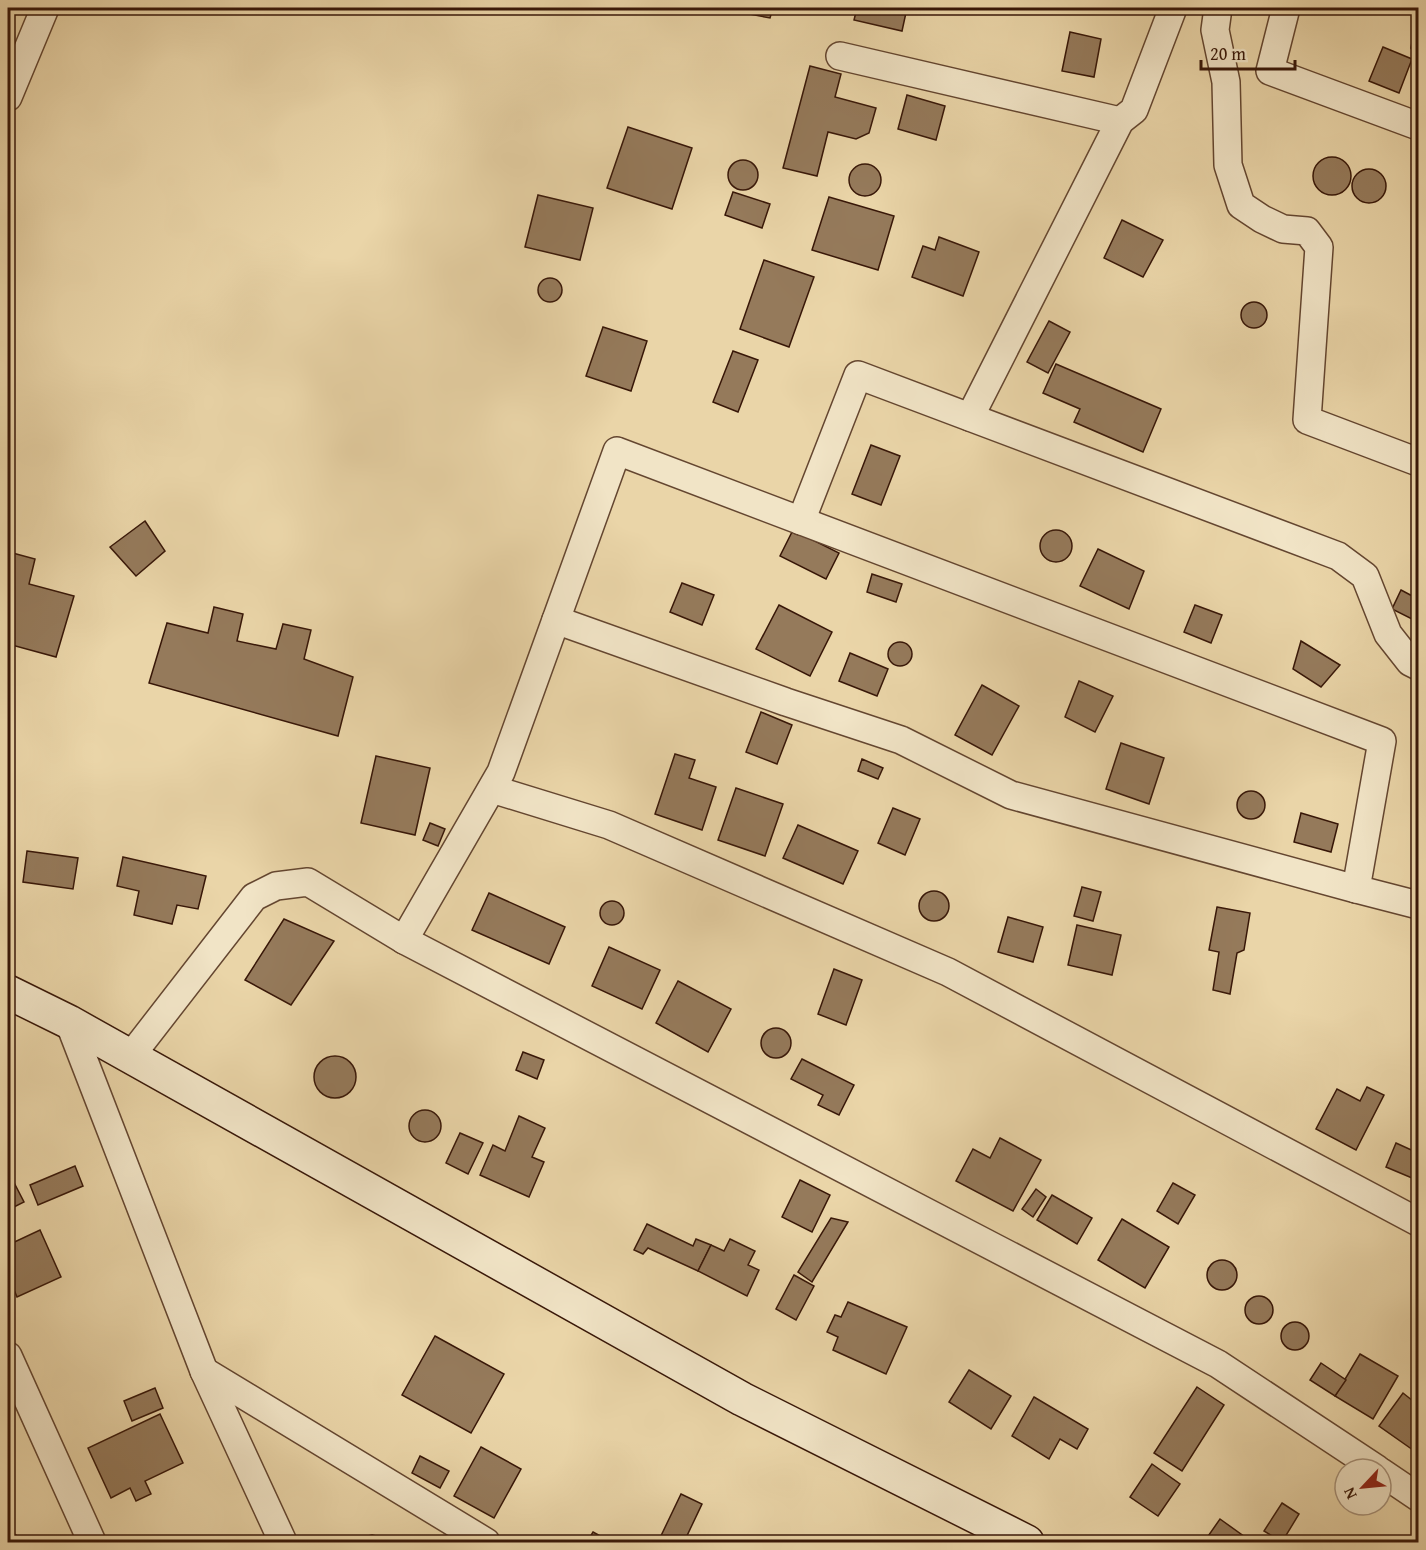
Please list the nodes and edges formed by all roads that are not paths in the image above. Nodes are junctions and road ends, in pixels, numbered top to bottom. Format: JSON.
{"nodes":[{"id":1,"x":45,"y":8,"type":"edge"},
{"id":2,"x":1173,"y":8,"type":"edge"},
{"id":3,"x":1218,"y":8,"type":"edge"},
{"id":4,"x":1286,"y":8,"type":"edge"},
{"id":5,"x":840,"y":56,"type":"dead end"},
{"id":6,"x":8,"y":97,"type":"edge"},
{"id":7,"x":1120,"y":121,"type":"junction"},
{"id":8,"x":1419,"y":126,"type":"edge"},
{"id":9,"x":970,"y":417,"type":"junction"},
{"id":10,"x":1419,"y":462,"type":"edge"},
{"id":11,"x":801,"y":521,"type":"junction"},
{"id":12,"x":556,"y":620,"type":"junction"},
{"id":13,"x":1419,"y":666,"type":"edge"},
{"id":14,"x":492,"y":789,"type":"junction"},
{"id":15,"x":1356,"y":889,"type":"junction"},
{"id":16,"x":1419,"y":905,"type":"edge"},
{"id":17,"x":404,"y":940,"type":"junction"},
{"id":18,"x":8,"y":992,"type":"edge"},
{"id":19,"x":69,"y":1022,"type":"junction"},
{"id":20,"x":130,"y":1057,"type":"junction"},
{"id":21,"x":1419,"y":1222,"type":"edge"},
{"id":22,"x":8,"y":1356,"type":"edge"},
{"id":23,"x":204,"y":1371,"type":"junction"},
{"id":24,"x":1359,"y":1457,"type":"edge"},
{"id":25,"x":1393,"y":1480,"type":"edge"},
{"id":26,"x":1419,"y":1497,"type":"edge"},
{"id":27,"x":92,"y":1542,"type":"edge"},
{"id":28,"x":283,"y":1542,"type":"edge"},
{"id":29,"x":486,"y":1542,"type":"edge"},
{"id":30,"x":1027,"y":1542,"type":"edge"}],
"edges":[{"from":1,"to":6,"type":"street"},
{"from":2,"to":7,"type":"street"},
{"from":3,"to":10,"type":"street"},
{"from":4,"to":8,"type":"street"},
{"from":5,"to":7,"type":"street"},
{"from":7,"to":9,"type":"street"},
{"from":9,"to":11,"type":"street"},
{"from":9,"to":13,"type":"street"},
{"from":11,"to":12,"type":"street"},
{"from":11,"to":15,"type":"street"},
{"from":12,"to":14,"type":"street"},
{"from":12,"to":15,"type":"street"},
{"from":14,"to":17,"type":"street"},
{"from":14,"to":21,"type":"street"},
{"from":15,"to":16,"type":"street"},
{"from":17,"to":20,"type":"street"},
{"from":17,"to":24,"type":"street"},
{"from":18,"to":19,"type":"street"},
{"from":19,"to":20,"type":"street"},
{"from":19,"to":23,"type":"street"},
{"from":20,"to":30,"type":"street"},
{"from":22,"to":27,"type":"street"},
{"from":23,"to":28,"type":"street"},
{"from":23,"to":29,"type":"street"},
{"from":25,"to":26,"type":"street"}]}
